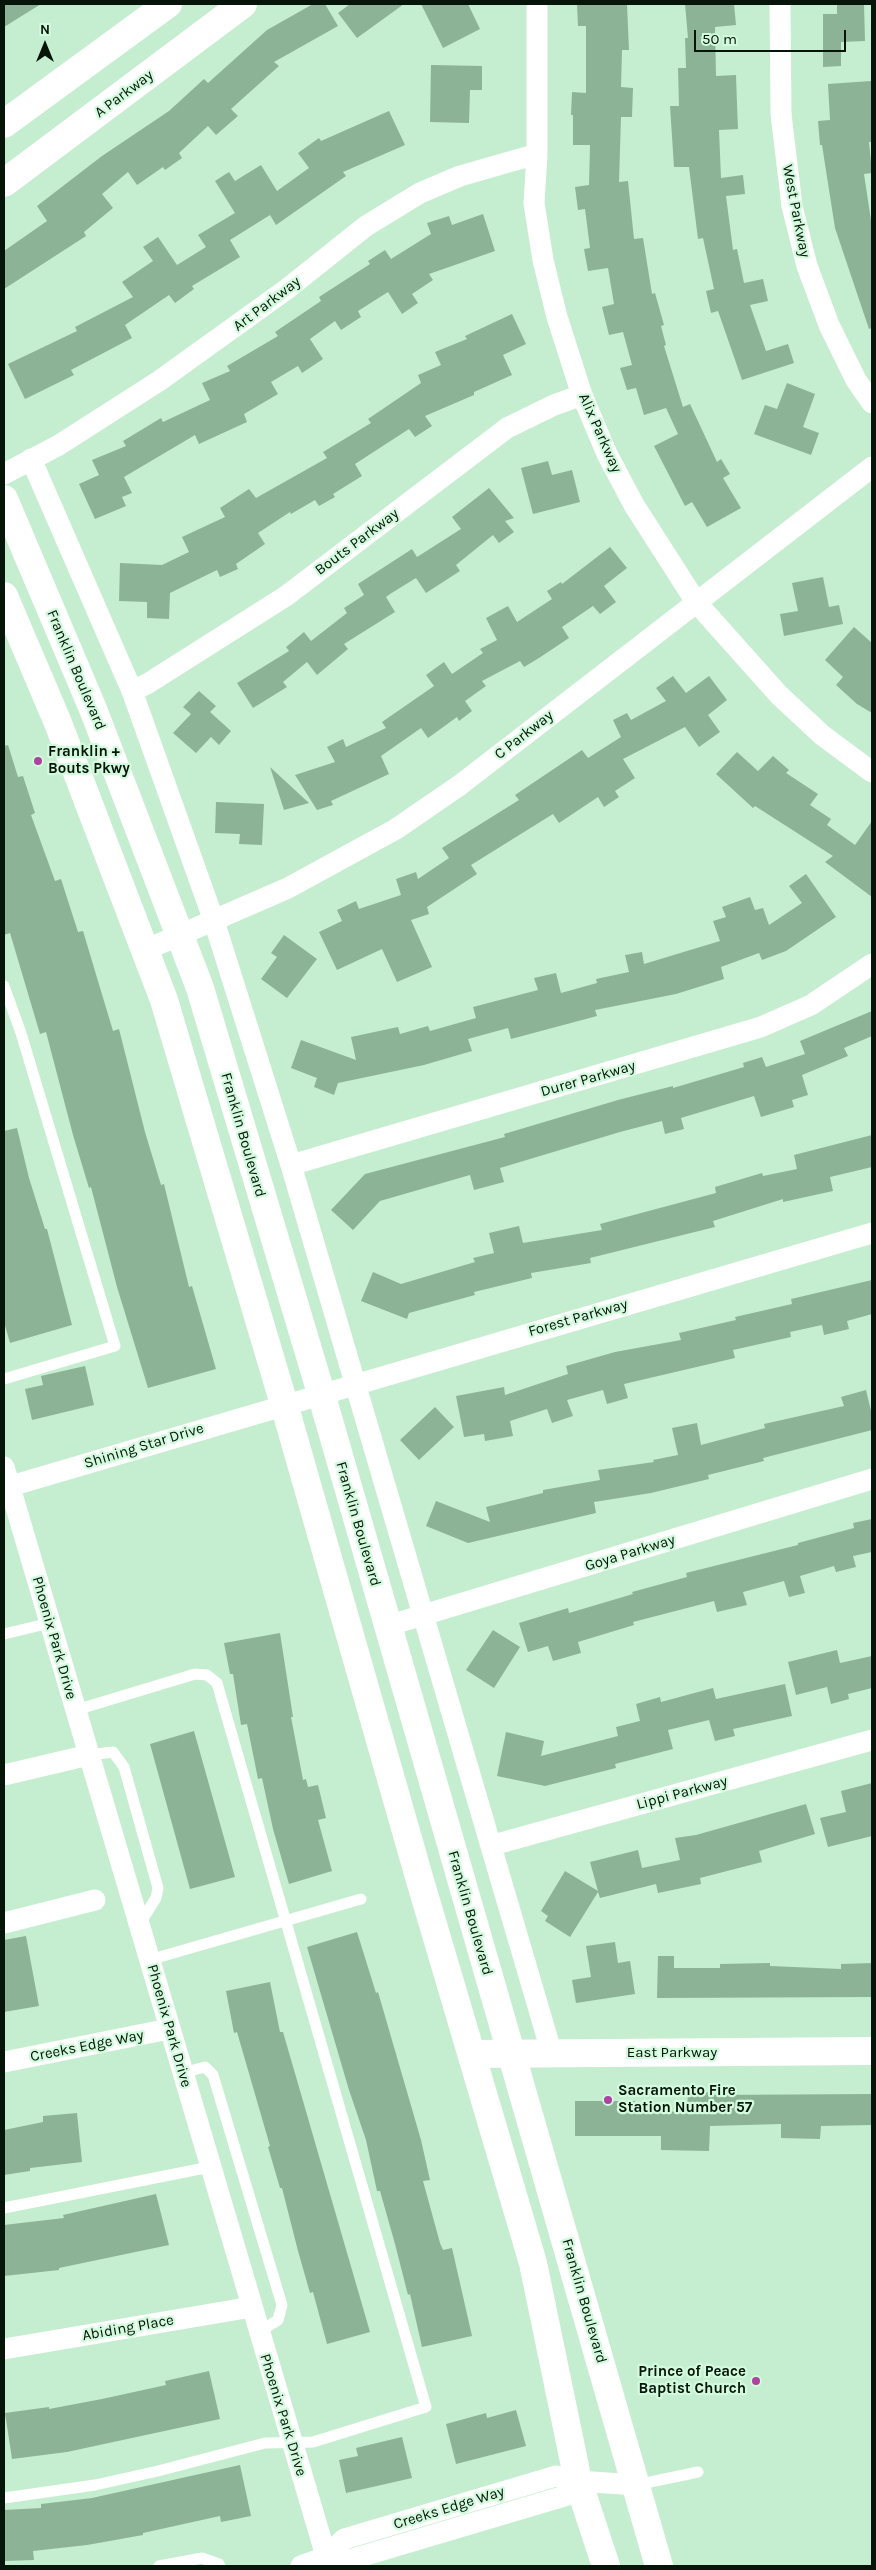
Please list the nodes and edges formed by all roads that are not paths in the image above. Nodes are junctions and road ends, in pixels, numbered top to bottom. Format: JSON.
{"nodes":[{"id":1,"x":168,"y":4,"type":"edge"},
{"id":2,"x":243,"y":4,"type":"edge"},
{"id":3,"x":538,"y":4,"type":"edge"},
{"id":4,"x":780,"y":4,"type":"edge"},
{"id":5,"x":4,"y":124,"type":"edge"},
{"id":6,"x":537,"y":154,"type":"junction"},
{"id":7,"x":4,"y":183,"type":"edge"},
{"id":8,"x":582,"y":395,"type":"junction"},
{"id":9,"x":872,"y":403,"type":"edge"},
{"id":10,"x":31,"y":459,"type":"junction"},
{"id":11,"x":872,"y":467,"type":"edge"},
{"id":12,"x":4,"y":474,"type":"edge"},
{"id":13,"x":4,"y":499,"type":"edge"},
{"id":14,"x":4,"y":596,"type":"edge"},
{"id":15,"x":696,"y":602,"type":"junction"},
{"id":16,"x":132,"y":691,"type":"junction"},
{"id":17,"x":872,"y":772,"type":"edge"},
{"id":18,"x":214,"y":921,"type":"junction"},
{"id":19,"x":180,"y":937,"type":"junction"},
{"id":20,"x":143,"y":951,"type":"junction"},
{"id":21,"x":872,"y":964,"type":"edge"},
{"id":22,"x":4,"y":986,"type":"edge"},
{"id":23,"x":291,"y":1164,"type":"junction"},
{"id":24,"x":872,"y":1233,"type":"edge"},
{"id":25,"x":4,"y":1379,"type":"edge"},
{"id":26,"x":356,"y":1383,"type":"junction"},
{"id":27,"x":321,"y":1393,"type":"junction"},
{"id":28,"x":284,"y":1404,"type":"junction"},
{"id":29,"x":872,"y":1479,"type":"edge"},
{"id":30,"x":6,"y":1480,"type":"edge"},
{"id":31,"x":425,"y":1615,"type":"junction"},
{"id":32,"x":50,"y":1622,"type":"junction"},
{"id":33,"x":387,"y":1626,"type":"junction"},
{"id":34,"x":4,"y":1634,"type":"edge"},
{"id":35,"x":76,"y":1710,"type":"junction"},
{"id":36,"x":872,"y":1740,"type":"edge"},
{"id":37,"x":89,"y":1755,"type":"junction"},
{"id":38,"x":4,"y":1775,"type":"edge"},
{"id":39,"x":492,"y":1846,"type":"junction"},
{"id":40,"x":360,"y":1899,"type":"dead end"},
{"id":41,"x":96,"y":1900,"type":"dead end"},
{"id":42,"x":286,"y":1921,"type":"junction"},
{"id":43,"x":4,"y":1923,"type":"edge"},
{"id":44,"x":139,"y":1925,"type":"junction"},
{"id":45,"x":149,"y":1960,"type":"junction"},
{"id":46,"x":169,"y":2029,"type":"junction"},
{"id":47,"x":872,"y":2051,"type":"edge"},
{"id":48,"x":472,"y":2054,"type":"junction"},
{"id":49,"x":512,"y":2054,"type":"junction"},
{"id":50,"x":552,"y":2054,"type":"junction"},
{"id":51,"x":4,"y":2062,"type":"edge"},
{"id":52,"x":182,"y":2073,"type":"junction"},
{"id":53,"x":210,"y":2167,"type":"junction"},
{"id":54,"x":4,"y":2208,"type":"edge"},
{"id":55,"x":252,"y":2307,"type":"junction"},
{"id":56,"x":259,"y":2332,"type":"junction"},
{"id":57,"x":4,"y":2349,"type":"edge"},
{"id":58,"x":292,"y":2443,"type":"junction"},
{"id":59,"x":698,"y":2472,"type":"dead end"},
{"id":60,"x":578,"y":2481,"type":"junction"},
{"id":61,"x":636,"y":2484,"type":"junction"},
{"id":62,"x":4,"y":2498,"type":"edge"},
{"id":63,"x":328,"y":2562,"type":"edge"},
{"id":64,"x":159,"y":2566,"type":"edge"},
{"id":65,"x":220,"y":2566,"type":"edge"},
{"id":66,"x":301,"y":2566,"type":"edge"},
{"id":67,"x":606,"y":2566,"type":"edge"},
{"id":68,"x":659,"y":2566,"type":"edge"}],
"edges":[{"from":1,"to":5,"type":"main road"},
{"from":2,"to":7,"type":"main road","name":"A Parkway"},
{"from":3,"to":6,"type":"street","name":"Alix Parkway"},
{"from":4,"to":9,"type":"street","name":"West Parkway"},
{"from":6,"to":8,"type":"street","name":"Alix Parkway"},
{"from":6,"to":10,"type":"street","name":"Art Parkway"},
{"from":8,"to":15,"type":"street","name":"Alix Parkway"},
{"from":8,"to":16,"type":"street","name":"Bouts Parkway"},
{"from":10,"to":12,"type":"street","name":"Art Parkway"},
{"from":10,"to":16,"type":"street"},
{"from":11,"to":15,"type":"street","name":"C Parkway"},
{"from":13,"to":19,"type":"main road","name":"Franklin Boulevard"},
{"from":14,"to":20,"type":"main road"},
{"from":15,"to":17,"type":"street","name":"Alix Parkway"},
{"from":15,"to":18,"type":"street","name":"C Parkway"},
{"from":16,"to":18,"type":"street"},
{"from":18,"to":19,"type":"street","name":"C Parkway"},
{"from":18,"to":23,"type":"street"},
{"from":19,"to":20,"type":"street","name":"C Parkway"},
{"from":19,"to":27,"type":"main road","name":"Franklin Boulevard"},
{"from":20,"to":28,"type":"main road"},
{"from":21,"to":23,"type":"street","name":"Durer Parkway"},
{"from":22,"to":25,"type":"lane"},
{"from":23,"to":26,"type":"street"},
{"from":24,"to":26,"type":"street","name":"Forest Parkway"},
{"from":26,"to":27,"type":"street","name":"Forest Parkway"},
{"from":26,"to":31,"type":"street"},
{"from":27,"to":28,"type":"street","name":"Forest Parkway"},
{"from":27,"to":33,"type":"main road","name":"Franklin Boulevard"},
{"from":28,"to":30,"type":"street","name":"Shining Star Drive"},
{"from":28,"to":48,"type":"main road"},
{"from":29,"to":31,"type":"street","name":"Goya Parkway"},
{"from":30,"to":32,"type":"street","name":"Phoenix Park Drive"},
{"from":31,"to":33,"type":"street","name":"Goya Parkway"},
{"from":31,"to":39,"type":"street"},
{"from":32,"to":34,"type":"lane"},
{"from":32,"to":35,"type":"street","name":"Phoenix Park Drive"},
{"from":33,"to":49,"type":"main road","name":"Franklin Boulevard"},
{"from":35,"to":37,"type":"street","name":"Phoenix Park Drive"},
{"from":35,"to":42,"type":"lane"},
{"from":36,"to":39,"type":"street","name":"Lippi Parkway"},
{"from":37,"to":38,"type":"street"},
{"from":37,"to":44,"type":"street","name":"Phoenix Park Drive"},
{"from":37,"to":44,"type":"lane"},
{"from":39,"to":50,"type":"street"},
{"from":40,"to":42,"type":"lane"},
{"from":41,"to":43,"type":"street"},
{"from":42,"to":45,"type":"lane"},
{"from":42,"to":58,"type":"lane"},
{"from":44,"to":45,"type":"street","name":"Phoenix Park Drive"},
{"from":45,"to":46,"type":"street","name":"Phoenix Park Drive"},
{"from":46,"to":51,"type":"street","name":"Creeks Edge Way"},
{"from":46,"to":52,"type":"street","name":"Phoenix Park Drive"},
{"from":47,"to":50,"type":"main road","name":"East Parkway"},
{"from":48,"to":49,"type":"main road","name":"East Parkway"},
{"from":48,"to":60,"type":"main road"},
{"from":49,"to":50,"type":"main road","name":"East Parkway"},
{"from":49,"to":61,"type":"main road","name":"Franklin Boulevard"},
{"from":52,"to":53,"type":"street","name":"Phoenix Park Drive"},
{"from":52,"to":56,"type":"lane"},
{"from":53,"to":54,"type":"lane"},
{"from":53,"to":55,"type":"street","name":"Phoenix Park Drive"},
{"from":55,"to":56,"type":"street","name":"Phoenix Park Drive"},
{"from":55,"to":57,"type":"street","name":"Abiding Place"},
{"from":56,"to":58,"type":"street","name":"Phoenix Park Drive"},
{"from":58,"to":62,"type":"lane"},
{"from":58,"to":63,"type":"street","name":"Phoenix Park Drive"},
{"from":59,"to":61,"type":"lane"},
{"from":60,"to":61,"type":"street"},
{"from":60,"to":63,"type":"street","name":"Creeks Edge Way"},
{"from":60,"to":67,"type":"main road"},
{"from":61,"to":68,"type":"main road","name":"Franklin Boulevard"},
{"from":63,"to":66,"type":"street","name":"Creeks Edge Way"},
{"from":64,"to":65,"type":"lane"}]}
